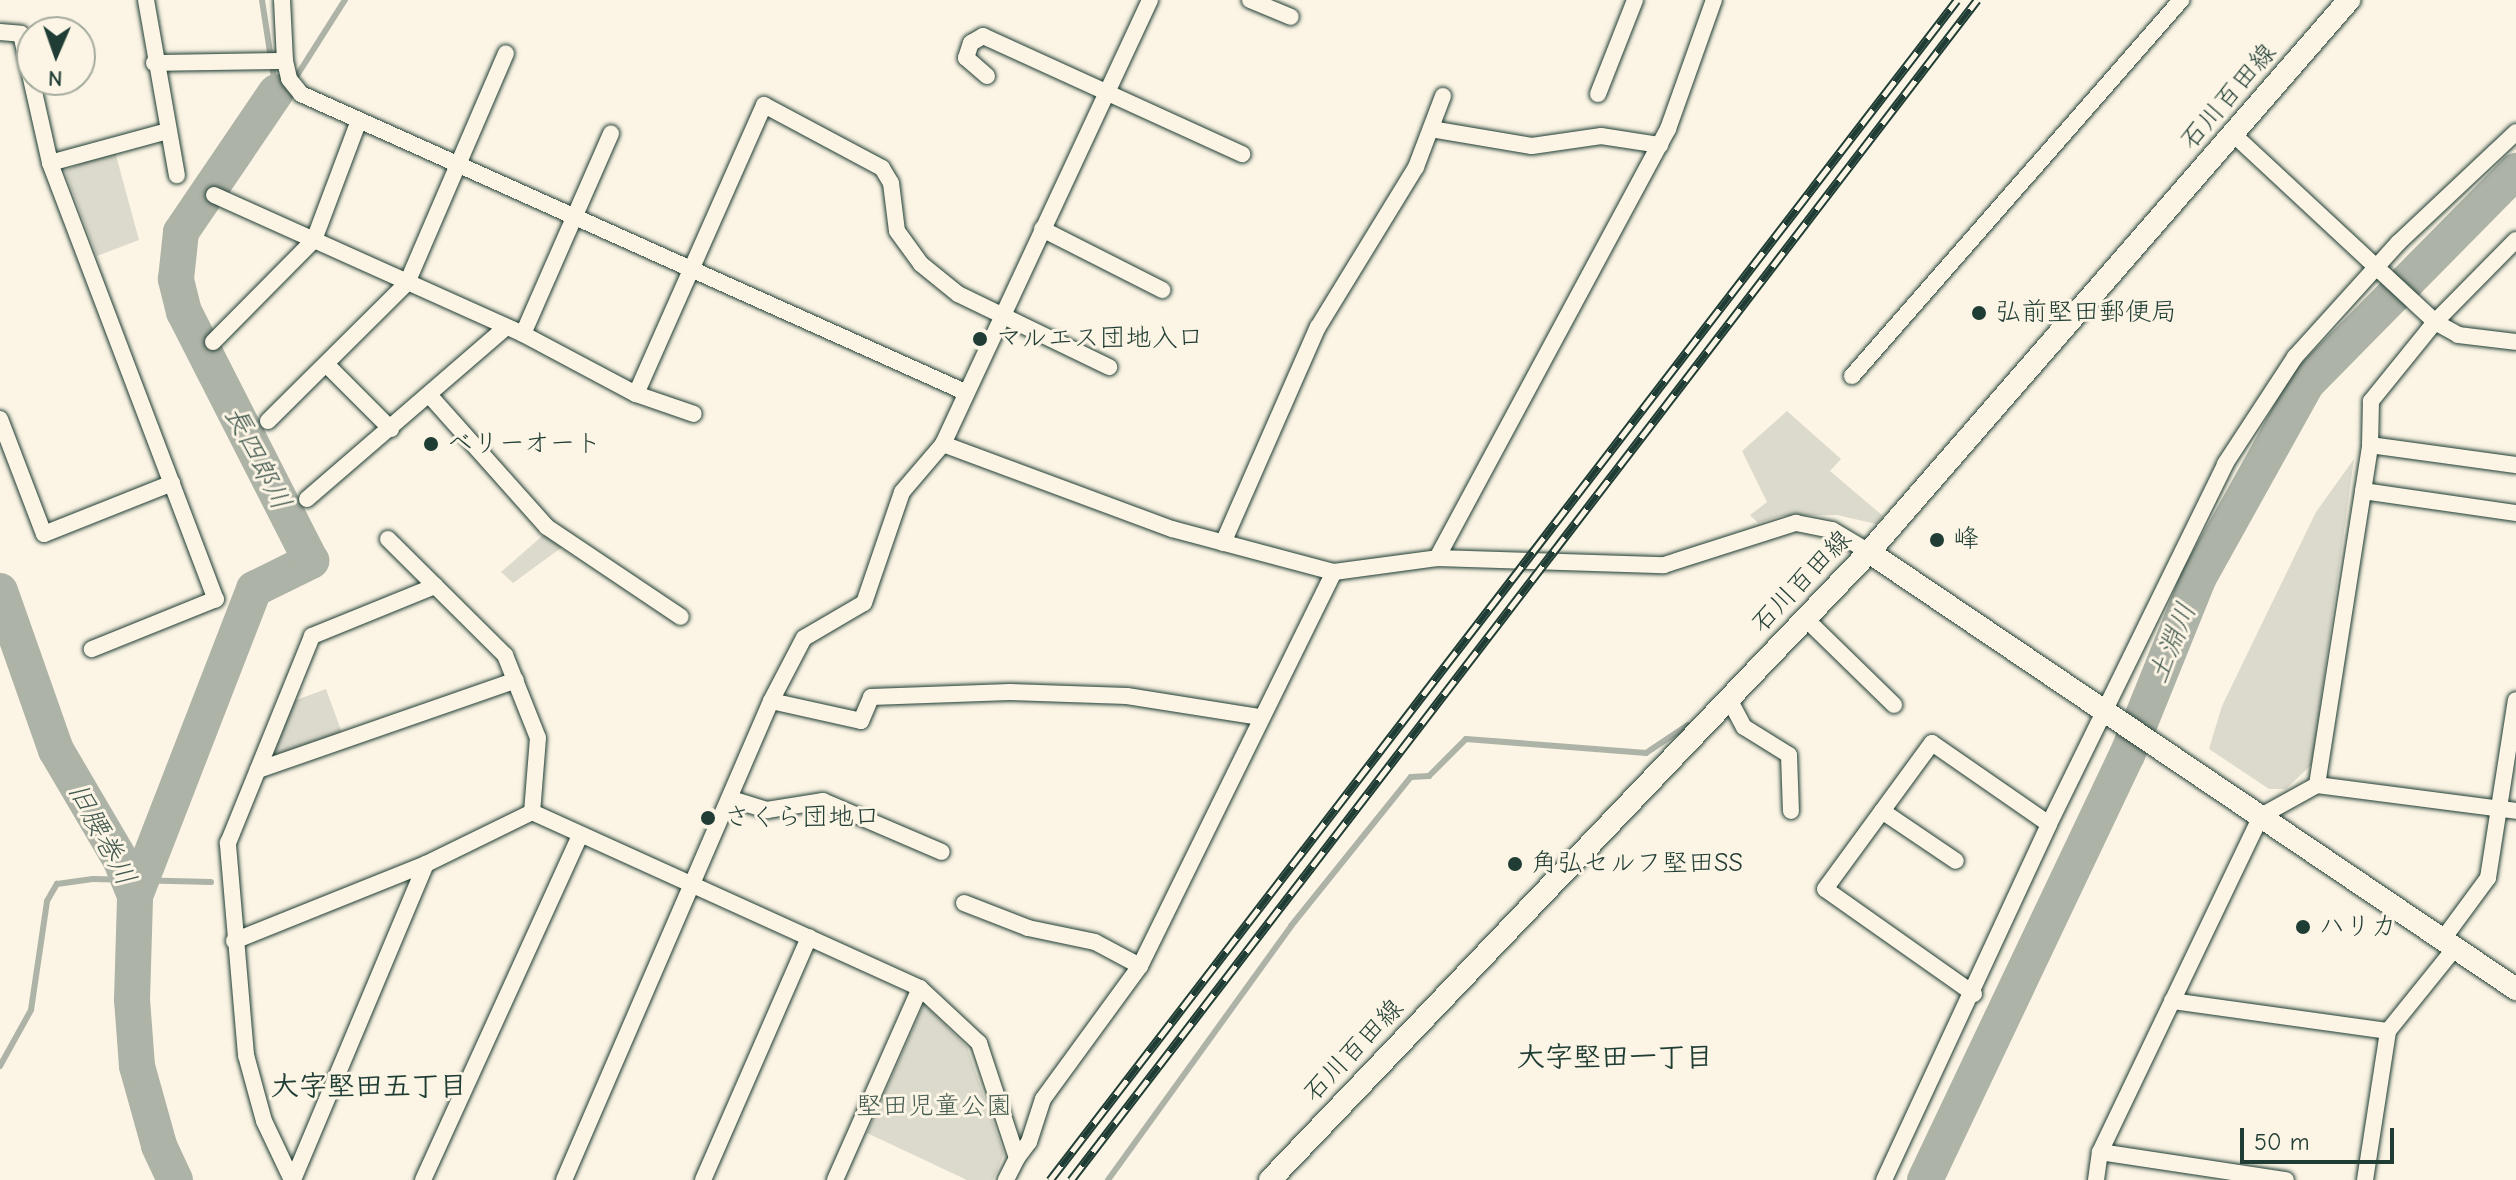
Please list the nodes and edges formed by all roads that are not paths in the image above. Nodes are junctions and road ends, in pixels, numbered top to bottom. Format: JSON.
{"nodes":[{"id":1,"x":146,"y":0,"type":"edge"},
{"id":2,"x":282,"y":0,"type":"edge"},
{"id":3,"x":1150,"y":0,"type":"edge"},
{"id":4,"x":1250,"y":0,"type":"edge"},
{"id":5,"x":1635,"y":0,"type":"edge"},
{"id":6,"x":1714,"y":0,"type":"edge"},
{"id":7,"x":2181,"y":0,"type":"edge"},
{"id":8,"x":2349,"y":0,"type":"edge"},
{"id":9,"x":1291,"y":17,"type":"dead end"},
{"id":10,"x":0,"y":32,"type":"edge"},
{"id":11,"x":506,"y":53,"type":"dead end"},
{"id":12,"x":275,"y":60,"type":"junction"},
{"id":13,"x":154,"y":63,"type":"junction"},
{"id":14,"x":987,"y":76,"type":"dead end"},
{"id":15,"x":1106,"y":94,"type":"junction"},
{"id":16,"x":1598,"y":94,"type":"dead end"},
{"id":17,"x":1443,"y":96,"type":"dead end"},
{"id":18,"x":359,"y":120,"type":"junction"},
{"id":19,"x":1431,"y":129,"type":"junction"},
{"id":20,"x":168,"y":131,"type":"junction"},
{"id":21,"x":2516,"y":132,"type":"edge"},
{"id":22,"x":611,"y":134,"type":"dead end"},
{"id":23,"x":2233,"y":134,"type":"junction"},
{"id":24,"x":1660,"y":145,"type":"junction"},
{"id":25,"x":1242,"y":154,"type":"dead end"},
{"id":26,"x":50,"y":163,"type":"junction"},
{"id":27,"x":461,"y":164,"type":"junction"},
{"id":28,"x":177,"y":175,"type":"dead end"},
{"id":29,"x":214,"y":195,"type":"dead end"},
{"id":30,"x":573,"y":216,"type":"junction"},
{"id":31,"x":1042,"y":229,"type":"junction"},
{"id":32,"x":314,"y":240,"type":"junction"},
{"id":33,"x":2516,"y":240,"type":"edge"},
{"id":34,"x":691,"y":268,"type":"junction"},
{"id":35,"x":2379,"y":272,"type":"junction"},
{"id":36,"x":407,"y":283,"type":"junction"},
{"id":37,"x":1162,"y":290,"type":"dead end"},
{"id":38,"x":1001,"y":317,"type":"junction"},
{"id":39,"x":2431,"y":318,"type":"junction"},
{"id":40,"x":506,"y":327,"type":"junction"},
{"id":41,"x":523,"y":334,"type":"junction"},
{"id":42,"x":213,"y":342,"type":"dead end"},
{"id":43,"x":2516,"y":342,"type":"edge"},
{"id":44,"x":326,"y":364,"type":"junction"},
{"id":45,"x":1109,"y":367,"type":"dead end"},
{"id":46,"x":1852,"y":376,"type":"dead end"},
{"id":47,"x":965,"y":392,"type":"junction"},
{"id":48,"x":636,"y":394,"type":"junction"},
{"id":49,"x":431,"y":397,"type":"junction"},
{"id":50,"x":694,"y":414,"type":"dead end"},
{"id":51,"x":0,"y":419,"type":"edge"},
{"id":52,"x":268,"y":421,"type":"dead end"},
{"id":53,"x":391,"y":429,"type":"junction"},
{"id":54,"x":943,"y":444,"type":"junction"},
{"id":55,"x":2370,"y":445,"type":"junction"},
{"id":56,"x":2516,"y":465,"type":"edge"},
{"id":57,"x":172,"y":483,"type":"junction"},
{"id":58,"x":2363,"y":491,"type":"junction"},
{"id":59,"x":307,"y":499,"type":"dead end"},
{"id":60,"x":2516,"y":513,"type":"edge"},
{"id":61,"x":388,"y":539,"type":"dead end"},
{"id":62,"x":1223,"y":543,"type":"junction"},
{"id":63,"x":1869,"y":552,"type":"junction"},
{"id":64,"x":1437,"y":558,"type":"junction"},
{"id":65,"x":1334,"y":572,"type":"junction"},
{"id":66,"x":435,"y":586,"type":"junction"},
{"id":67,"x":681,"y":617,"type":"dead end"},
{"id":68,"x":1806,"y":619,"type":"junction"},
{"id":69,"x":92,"y":649,"type":"dead end"},
{"id":70,"x":516,"y":680,"type":"junction"},
{"id":71,"x":1729,"y":699,"type":"junction"},
{"id":72,"x":2516,"y":700,"type":"edge"},
{"id":73,"x":771,"y":701,"type":"junction"},
{"id":74,"x":1894,"y":705,"type":"dead end"},
{"id":75,"x":2108,"y":713,"type":"junction"},
{"id":76,"x":1260,"y":717,"type":"junction"},
{"id":77,"x":258,"y":770,"type":"junction"},
{"id":78,"x":2317,"y":785,"type":"junction"},
{"id":79,"x":731,"y":799,"type":"junction"},
{"id":80,"x":2509,"y":810,"type":"edge"},
{"id":81,"x":1791,"y":811,"type":"dead end"},
{"id":82,"x":1882,"y":811,"type":"junction"},
{"id":83,"x":532,"y":812,"type":"junction"},
{"id":84,"x":2261,"y":816,"type":"junction"},
{"id":85,"x":2049,"y":824,"type":"junction"},
{"id":86,"x":580,"y":835,"type":"junction"},
{"id":87,"x":942,"y":852,"type":"dead end"},
{"id":88,"x":1956,"y":861,"type":"dead end"},
{"id":89,"x":426,"y":864,"type":"junction"},
{"id":90,"x":693,"y":886,"type":"junction"},
{"id":91,"x":964,"y":903,"type":"dead end"},
{"id":92,"x":809,"y":937,"type":"junction"},
{"id":93,"x":234,"y":941,"type":"junction"},
{"id":94,"x":2449,"y":944,"type":"junction"},
{"id":95,"x":1140,"y":966,"type":"junction"},
{"id":96,"x":920,"y":988,"type":"junction"},
{"id":97,"x":2516,"y":989,"type":"edge"},
{"id":98,"x":1974,"y":994,"type":"junction"},
{"id":99,"x":2172,"y":1001,"type":"junction"},
{"id":100,"x":2388,"y":1031,"type":"junction"},
{"id":101,"x":2100,"y":1152,"type":"junction"},
{"id":102,"x":1017,"y":1158,"type":"junction"},
{"id":103,"x":293,"y":1180,"type":"edge"},
{"id":104,"x":423,"y":1180,"type":"edge"},
{"id":105,"x":564,"y":1180,"type":"edge"},
{"id":106,"x":703,"y":1180,"type":"edge"},
{"id":107,"x":835,"y":1180,"type":"edge"},
{"id":108,"x":1006,"y":1180,"type":"edge"},
{"id":109,"x":1270,"y":1180,"type":"edge"},
{"id":110,"x":1884,"y":1180,"type":"edge"},
{"id":111,"x":2096,"y":1180,"type":"edge"},
{"id":112,"x":2286,"y":1180,"type":"edge"},
{"id":113,"x":2365,"y":1180,"type":"edge"}],
"edges":[{"from":1,"to":13,"type":"street"},
{"from":2,"to":12,"type":"street"},
{"from":3,"to":15,"type":"street"},
{"from":4,"to":9,"type":"street"},
{"from":5,"to":16,"type":"street"},
{"from":6,"to":24,"type":"street"},
{"from":7,"to":46,"type":"street"},
{"from":8,"to":23,"type":"main road","name":"石川百田線"},
{"from":10,"to":26,"type":"street"},
{"from":11,"to":27,"type":"street"},
{"from":12,"to":13,"type":"street"},
{"from":12,"to":18,"type":"street"},
{"from":13,"to":20,"type":"street"},
{"from":14,"to":15,"type":"street"},
{"from":15,"to":25,"type":"street"},
{"from":15,"to":31,"type":"street"},
{"from":17,"to":19,"type":"street"},
{"from":18,"to":27,"type":"street"},
{"from":18,"to":32,"type":"street"},
{"from":19,"to":24,"type":"street"},
{"from":19,"to":62,"type":"street"},
{"from":20,"to":26,"type":"street"},
{"from":20,"to":28,"type":"street"},
{"from":21,"to":35,"type":"street"},
{"from":22,"to":30,"type":"street"},
{"from":23,"to":35,"type":"street"},
{"from":23,"to":63,"type":"main road","name":"石川百田線"},
{"from":24,"to":64,"type":"street"},
{"from":26,"to":57,"type":"street"},
{"from":27,"to":30,"type":"street"},
{"from":27,"to":36,"type":"street"},
{"from":29,"to":32,"type":"street"},
{"from":30,"to":34,"type":"street"},
{"from":30,"to":41,"type":"street"},
{"from":31,"to":37,"type":"street"},
{"from":31,"to":38,"type":"street"},
{"from":32,"to":36,"type":"street"},
{"from":32,"to":42,"type":"street"},
{"from":33,"to":39,"type":"street"},
{"from":34,"to":38,"type":"street"},
{"from":34,"to":47,"type":"street"},
{"from":34,"to":48,"type":"street"},
{"from":35,"to":39,"type":"street"},
{"from":35,"to":75,"type":"street"},
{"from":36,"to":40,"type":"street"},
{"from":36,"to":44,"type":"street"},
{"from":38,"to":45,"type":"street"},
{"from":38,"to":47,"type":"street"},
{"from":39,"to":43,"type":"street"},
{"from":39,"to":55,"type":"street"},
{"from":40,"to":41,"type":"street"},
{"from":40,"to":49,"type":"street"},
{"from":41,"to":48,"type":"street"},
{"from":44,"to":52,"type":"street"},
{"from":44,"to":53,"type":"street"},
{"from":47,"to":54,"type":"street"},
{"from":48,"to":50,"type":"street"},
{"from":49,"to":53,"type":"street"},
{"from":49,"to":67,"type":"street"},
{"from":51,"to":57,"type":"street"},
{"from":53,"to":59,"type":"street"},
{"from":54,"to":62,"type":"street"},
{"from":54,"to":73,"type":"street"},
{"from":55,"to":56,"type":"street"},
{"from":55,"to":58,"type":"street"},
{"from":57,"to":69,"type":"street"},
{"from":58,"to":60,"type":"street"},
{"from":58,"to":78,"type":"street"},
{"from":61,"to":66,"type":"street"},
{"from":62,"to":65,"type":"street"},
{"from":63,"to":64,"type":"street"},
{"from":63,"to":68,"type":"main road","name":"石川百田線"},
{"from":63,"to":75,"type":"main road"},
{"from":64,"to":65,"type":"street"},
{"from":65,"to":76,"type":"street"},
{"from":66,"to":70,"type":"street"},
{"from":66,"to":77,"type":"street"},
{"from":68,"to":71,"type":"main road","name":"石川百田線"},
{"from":68,"to":74,"type":"street"},
{"from":70,"to":77,"type":"street"},
{"from":70,"to":83,"type":"street"},
{"from":71,"to":81,"type":"street"},
{"from":71,"to":109,"type":"main road","name":"石川百田線"},
{"from":72,"to":80,"type":"street"},
{"from":73,"to":76,"type":"street"},
{"from":73,"to":79,"type":"street"},
{"from":75,"to":84,"type":"main road"},
{"from":75,"to":85,"type":"street"},
{"from":76,"to":95,"type":"street"},
{"from":77,"to":93,"type":"street"},
{"from":78,"to":80,"type":"street"},
{"from":78,"to":84,"type":"street"},
{"from":79,"to":87,"type":"street"},
{"from":79,"to":90,"type":"street"},
{"from":80,"to":94,"type":"street"},
{"from":82,"to":85,"type":"street"},
{"from":82,"to":88,"type":"street"},
{"from":82,"to":98,"type":"street"},
{"from":83,"to":86,"type":"street"},
{"from":83,"to":89,"type":"street"},
{"from":84,"to":94,"type":"main road"},
{"from":84,"to":99,"type":"street"},
{"from":85,"to":98,"type":"street"},
{"from":86,"to":90,"type":"street"},
{"from":86,"to":104,"type":"street"},
{"from":89,"to":93,"type":"street"},
{"from":89,"to":103,"type":"street"},
{"from":90,"to":92,"type":"street"},
{"from":90,"to":105,"type":"street"},
{"from":91,"to":95,"type":"street"},
{"from":92,"to":96,"type":"street"},
{"from":92,"to":106,"type":"street"},
{"from":93,"to":103,"type":"street"},
{"from":94,"to":97,"type":"main road"},
{"from":94,"to":100,"type":"street"},
{"from":95,"to":102,"type":"street"},
{"from":96,"to":102,"type":"street"},
{"from":96,"to":107,"type":"street"},
{"from":98,"to":110,"type":"street"},
{"from":99,"to":100,"type":"street"},
{"from":99,"to":101,"type":"street"},
{"from":100,"to":113,"type":"street"},
{"from":101,"to":111,"type":"street"},
{"from":101,"to":112,"type":"street"},
{"from":102,"to":108,"type":"street"}]}
